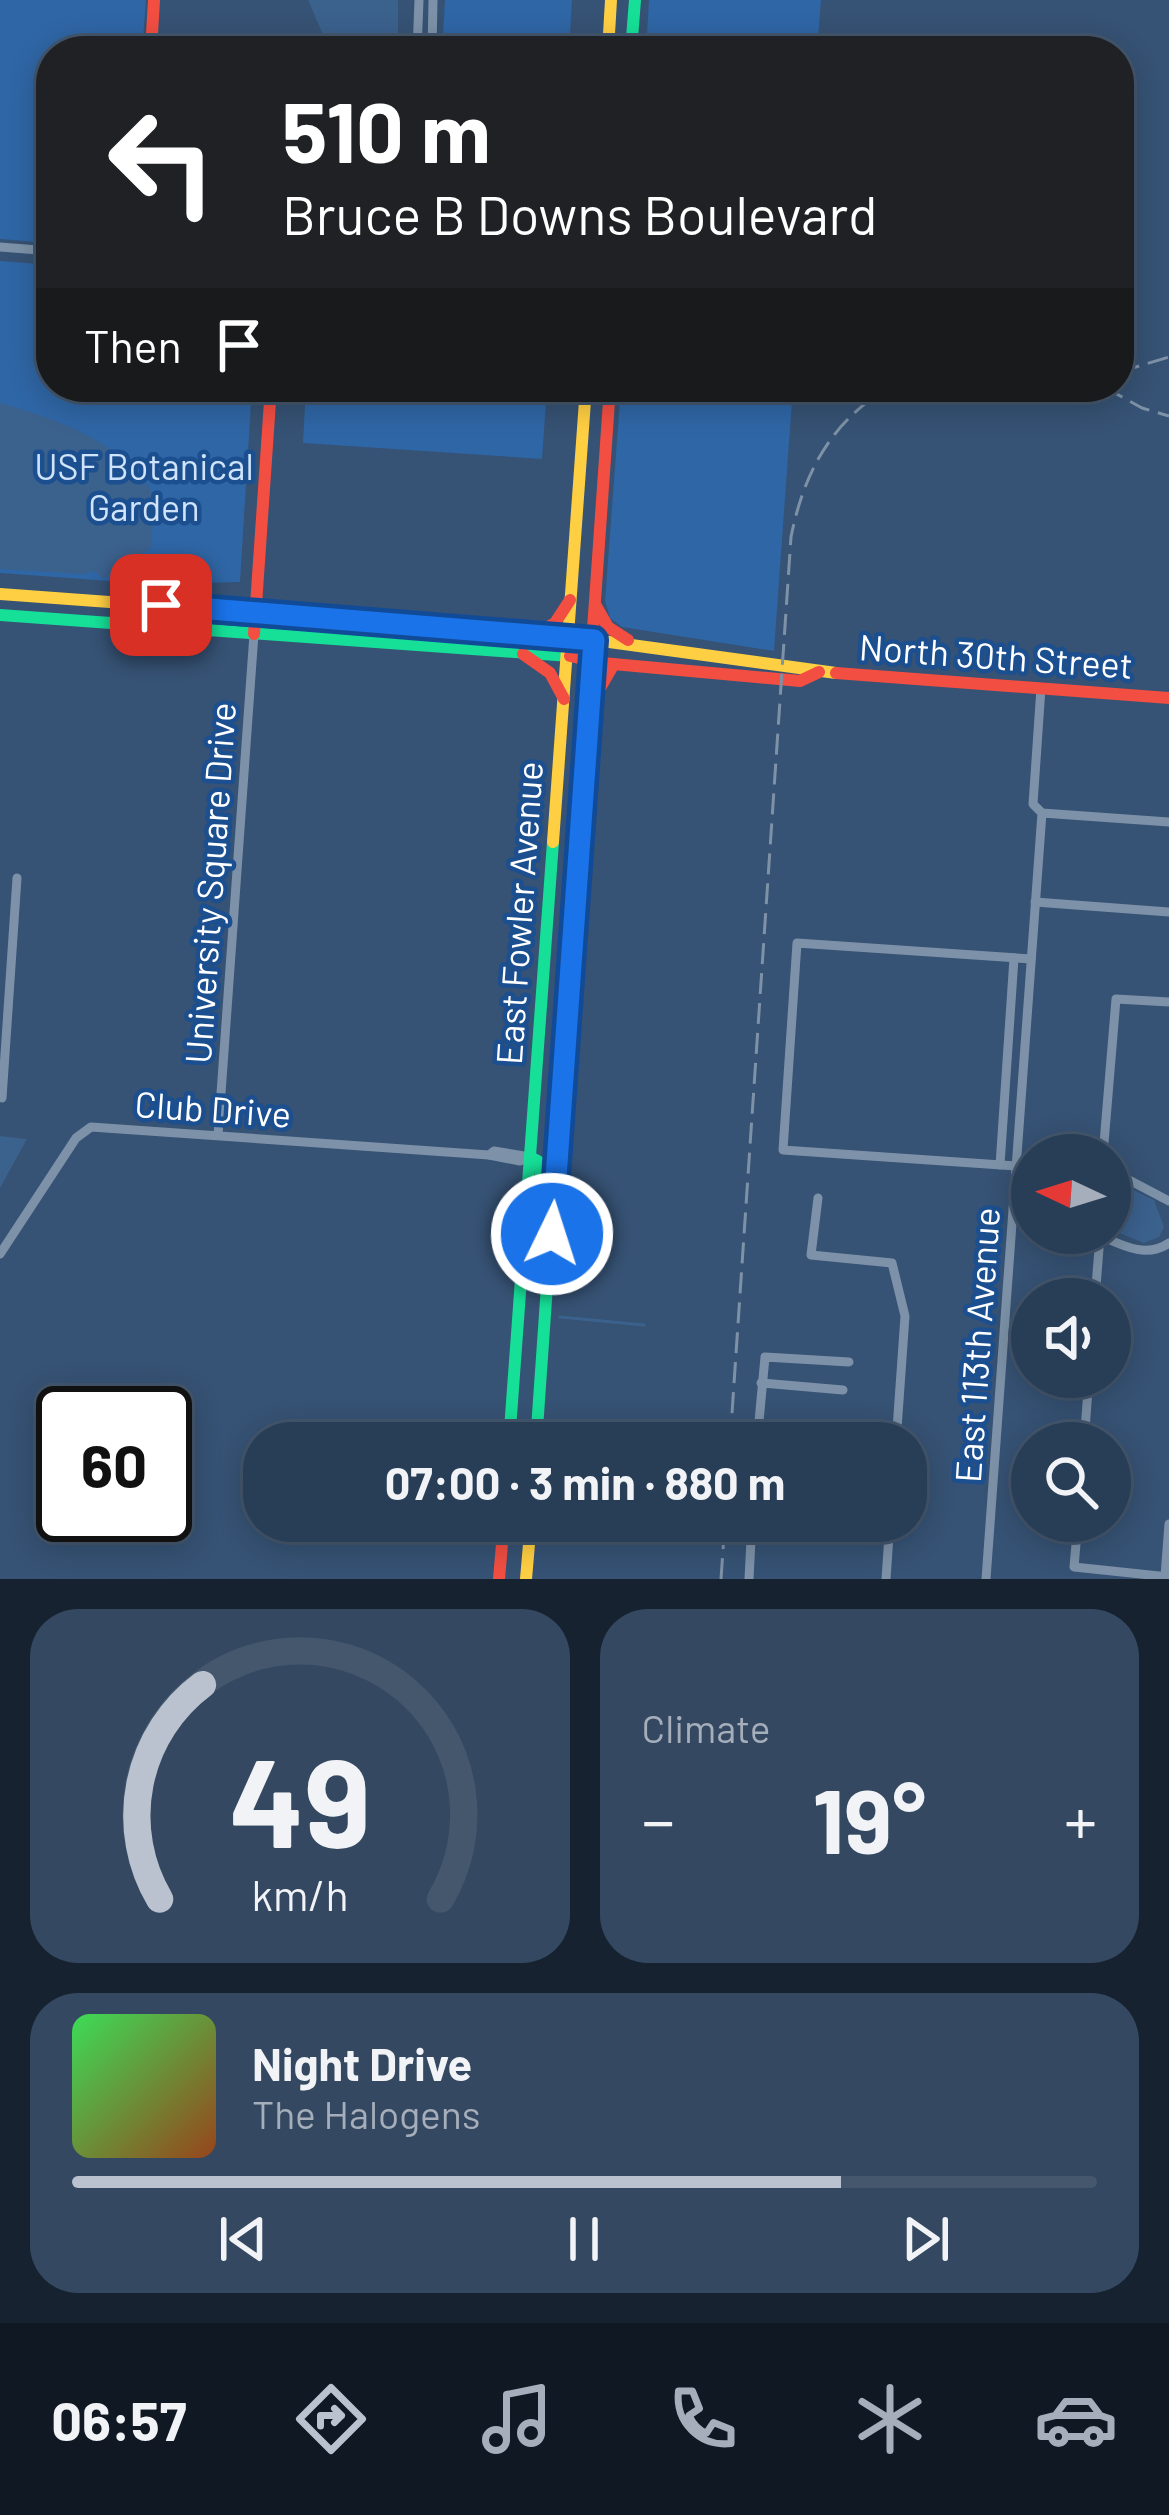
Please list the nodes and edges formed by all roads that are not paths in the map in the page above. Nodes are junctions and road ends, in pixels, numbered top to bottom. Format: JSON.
{"nodes":[{"id":1,"x":154,"y":0,"type":"edge"},
{"id":2,"x":419,"y":0,"type":"edge"},
{"id":3,"x":434,"y":0,"type":"edge"},
{"id":4,"x":611,"y":0,"type":"edge"},
{"id":5,"x":635,"y":0,"type":"edge"},
{"id":6,"x":152,"y":36,"type":"edge"},
{"id":7,"x":418,"y":36,"type":"edge"},
{"id":8,"x":434,"y":36,"type":"edge"},
{"id":9,"x":609,"y":36,"type":"edge"},
{"id":10,"x":632,"y":36,"type":"edge"},
{"id":11,"x":0,"y":247,"type":"edge"},
{"id":12,"x":36,"y":249,"type":"edge"},
{"id":13,"x":270,"y":402,"type":"edge"},
{"id":14,"x":585,"y":402,"type":"edge"},
{"id":15,"x":609,"y":402,"type":"edge"},
{"id":16,"x":0,"y":593,"type":"edge"},
{"id":17,"x":572,"y":597,"type":"junction"},
{"id":18,"x":596,"y":606,"type":"junction"},
{"id":19,"x":256,"y":612,"type":"junction"},
{"id":20,"x":0,"y":615,"type":"edge"},
{"id":21,"x":254,"y":634,"type":"junction"},
{"id":22,"x":532,"y":634,"type":"junction"},
{"id":23,"x":569,"y":636,"type":"junction"},
{"id":24,"x":594,"y":640,"type":"junction"},
{"id":25,"x":634,"y":644,"type":"junction"},
{"id":26,"x":522,"y":653,"type":"junction"},
{"id":27,"x":568,"y":656,"type":"junction"},
{"id":28,"x":592,"y":662,"type":"junction"},
{"id":29,"x":614,"y":664,"type":"junction"},
{"id":30,"x":820,"y":672,"type":"junction"},
{"id":31,"x":1041,"y":688,"type":"junction"},
{"id":32,"x":1169,"y":698,"type":"edge"},
{"id":33,"x":564,"y":700,"type":"junction"},
{"id":34,"x":590,"y":705,"type":"junction"},
{"id":35,"x":1042,"y":813,"type":"junction"},
{"id":36,"x":1169,"y":823,"type":"edge"},
{"id":37,"x":17,"y":878,"type":"dead end"},
{"id":38,"x":1035,"y":902,"type":"junction"},
{"id":39,"x":1169,"y":912,"type":"edge"},
{"id":40,"x":1014,"y":958,"type":"junction"},
{"id":41,"x":1031,"y":959,"type":"junction"},
{"id":42,"x":1169,"y":1002,"type":"edge"},
{"id":43,"x":3,"y":1063,"type":"edge"},
{"id":44,"x":2,"y":1098,"type":"edge"},
{"id":45,"x":1018,"y":1134,"type":"edge"},
{"id":46,"x":1105,"y":1134,"type":"edge"},
{"id":47,"x":218,"y":1135,"type":"junction"},
{"id":48,"x":530,"y":1157,"type":"junction"},
{"id":49,"x":1000,"y":1165,"type":"junction"},
{"id":50,"x":1011,"y":1166,"type":"edge"},
{"id":51,"x":1131,"y":1181,"type":"edge"},
{"id":52,"x":818,"y":1198,"type":"dead end"},
{"id":53,"x":1169,"y":1201,"type":"edge"},
{"id":54,"x":1011,"y":1237,"type":"edge"},
{"id":55,"x":1169,"y":1243,"type":"edge"},
{"id":56,"x":1131,"y":1247,"type":"edge"},
{"id":57,"x":0,"y":1254,"type":"edge"},
{"id":58,"x":549,"y":1271,"type":"junction"},
{"id":59,"x":849,"y":1362,"type":"dead end"},
{"id":60,"x":761,"y":1383,"type":"junction"},
{"id":61,"x":843,"y":1390,"type":"dead end"},
{"id":62,"x":511,"y":1422,"type":"edge"},
{"id":63,"x":538,"y":1422,"type":"edge"},
{"id":64,"x":758,"y":1422,"type":"edge"},
{"id":65,"x":897,"y":1422,"type":"edge"},
{"id":66,"x":1169,"y":1524,"type":"edge"},
{"id":67,"x":502,"y":1542,"type":"edge"},
{"id":68,"x":529,"y":1542,"type":"edge"},
{"id":69,"x":751,"y":1542,"type":"edge"},
{"id":70,"x":889,"y":1542,"type":"edge"},
{"id":71,"x":1076,"y":1542,"type":"edge"},
{"id":72,"x":1167,"y":1576,"type":"edge"},
{"id":73,"x":499,"y":1579,"type":"edge"},
{"id":74,"x":526,"y":1579,"type":"edge"},
{"id":75,"x":749,"y":1579,"type":"edge"},
{"id":76,"x":886,"y":1579,"type":"edge"},
{"id":77,"x":986,"y":1579,"type":"edge"}],
"edges":[{"from":1,"to":6,"type":"main road"},
{"from":2,"to":7,"type":"street"},
{"from":3,"to":8,"type":"street"},
{"from":4,"to":9,"type":"main road"},
{"from":5,"to":10,"type":"main road"},
{"from":11,"to":12,"type":"street"},
{"from":13,"to":19,"type":"main road"},
{"from":14,"to":17,"type":"main road","name":"East Fowler Avenue"},
{"from":15,"to":18,"type":"main road","name":"East Fowler Avenue"},
{"from":16,"to":19,"type":"main road","name":"North 30th Street"},
{"from":17,"to":22,"type":"main road"},
{"from":17,"to":23,"type":"main road","name":"East Fowler Avenue"},
{"from":18,"to":24,"type":"main road","name":"East Fowler Avenue"},
{"from":18,"to":25,"type":"main road"},
{"from":19,"to":21,"type":"main road"},
{"from":19,"to":22,"type":"main road","name":"North 30th Street"},
{"from":20,"to":21,"type":"main road","name":"North 30th Street"},
{"from":21,"to":26,"type":"main road","name":"North 30th Street"},
{"from":21,"to":47,"type":"street","name":"University Square Drive"},
{"from":22,"to":23,"type":"main road","name":"North 30th Street"},
{"from":23,"to":24,"type":"main road","name":"North 30th Street"},
{"from":23,"to":27,"type":"main road","name":"East Fowler Avenue"},
{"from":24,"to":25,"type":"main road","name":"North 30th Street"},
{"from":24,"to":28,"type":"main road","name":"East Fowler Avenue"},
{"from":25,"to":30,"type":"main road","name":"North 30th Street"},
{"from":26,"to":27,"type":"main road","name":"North 30th Street"},
{"from":26,"to":33,"type":"main road"},
{"from":27,"to":28,"type":"main road","name":"North 30th Street"},
{"from":27,"to":33,"type":"main road","name":"East Fowler Avenue"},
{"from":28,"to":29,"type":"main road","name":"North 30th Street"},
{"from":28,"to":34,"type":"main road","name":"East Fowler Avenue"},
{"from":29,"to":30,"type":"main road","name":"North 30th Street"},
{"from":29,"to":34,"type":"main road"},
{"from":30,"to":31,"type":"main road","name":"North 30th Street"},
{"from":31,"to":32,"type":"main road","name":"North 30th Street"},
{"from":31,"to":35,"type":"street","name":"East 113th Avenue"},
{"from":33,"to":48,"type":"main road","name":"East Fowler Avenue"},
{"from":34,"to":58,"type":"main road","name":"East Fowler Avenue"},
{"from":35,"to":36,"type":"street"},
{"from":35,"to":38,"type":"street","name":"East 113th Avenue"},
{"from":37,"to":43,"type":"street"},
{"from":38,"to":39,"type":"street"},
{"from":38,"to":41,"type":"street","name":"East 113th Avenue"},
{"from":40,"to":41,"type":"street"},
{"from":40,"to":49,"type":"street"},
{"from":40,"to":49,"type":"street"},
{"from":41,"to":45,"type":"street","name":"East 113th Avenue"},
{"from":42,"to":46,"type":"street"},
{"from":43,"to":44,"type":"street"},
{"from":47,"to":48,"type":"street","name":"Club Drive"},
{"from":47,"to":57,"type":"street","name":"Club Drive"},
{"from":48,"to":58,"type":"main road"},
{"from":48,"to":62,"type":"main road","name":"East Fowler Avenue"},
{"from":49,"to":50,"type":"street"},
{"from":51,"to":53,"type":"street"},
{"from":52,"to":65,"type":"street"},
{"from":54,"to":77,"type":"street","name":"East 113th Avenue"},
{"from":55,"to":56,"type":"street"},
{"from":58,"to":63,"type":"main road","name":"East Fowler Avenue"},
{"from":59,"to":60,"type":"street"},
{"from":60,"to":61,"type":"street"},
{"from":60,"to":64,"type":"street"},
{"from":66,"to":72,"type":"street"},
{"from":67,"to":73,"type":"main road"},
{"from":68,"to":74,"type":"main road"},
{"from":69,"to":75,"type":"street"},
{"from":70,"to":76,"type":"street"},
{"from":71,"to":72,"type":"street"}]}
